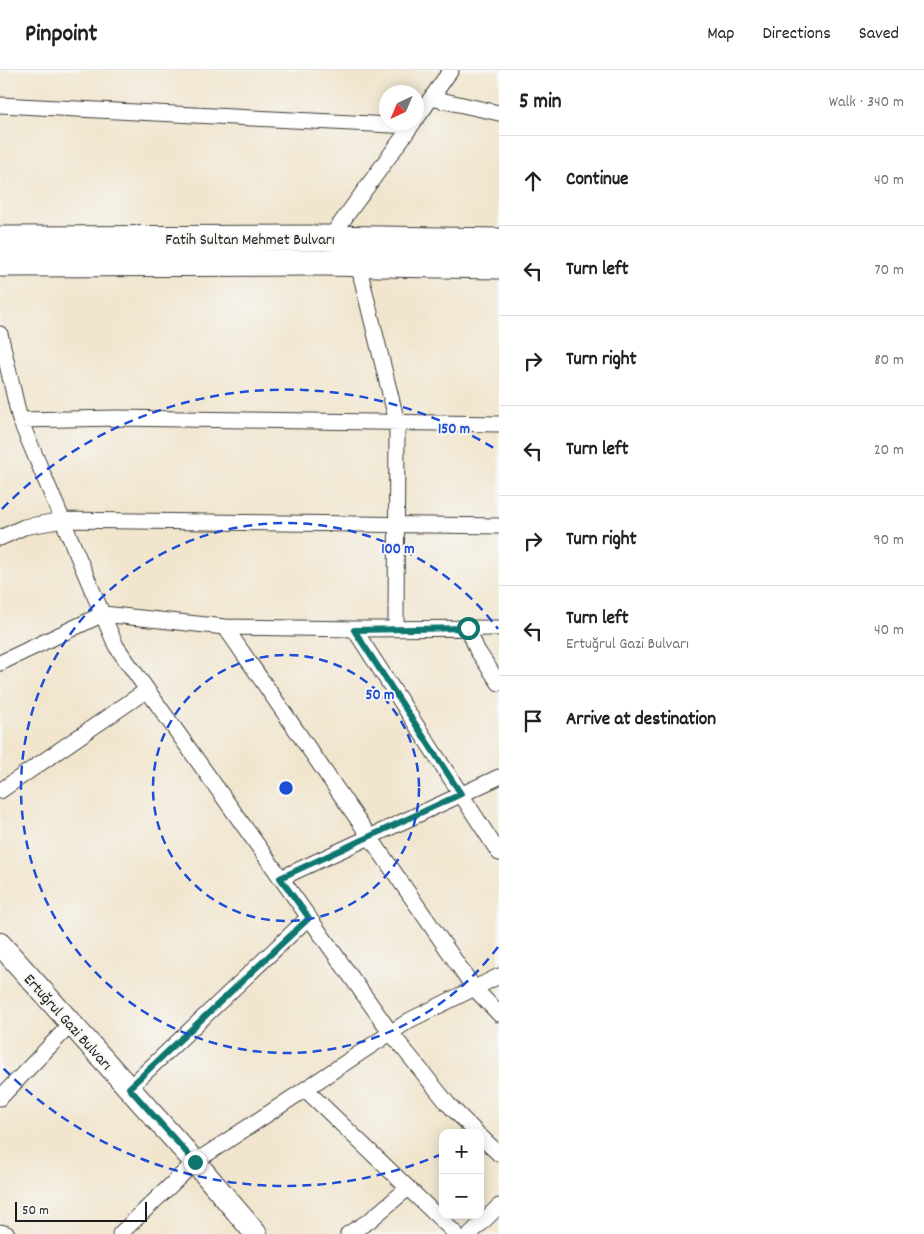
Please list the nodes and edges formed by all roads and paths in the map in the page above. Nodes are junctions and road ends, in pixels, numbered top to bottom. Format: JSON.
{"nodes":[{"id":1,"x":451,"y":70,"type":"edge"},
{"id":2,"x":431,"y":98,"type":"junction"},
{"id":3,"x":0,"y":105,"type":"edge"},
{"id":4,"x":424,"y":108,"type":"edge"},
{"id":5,"x":499,"y":113,"type":"edge"},
{"id":6,"x":379,"y":121,"type":"edge"},
{"id":7,"x":408,"y":130,"type":"edge"},
{"id":8,"x":330,"y":238,"type":"junction"},
{"id":9,"x":0,"y":239,"type":"edge"},
{"id":10,"x":499,"y":241,"type":"edge"},
{"id":11,"x":0,"y":264,"type":"edge"},
{"id":12,"x":358,"y":264,"type":"junction"},
{"id":13,"x":499,"y":266,"type":"edge"},
{"id":14,"x":0,"y":334,"type":"edge"},
{"id":15,"x":20,"y":420,"type":"junction"},
{"id":16,"x":398,"y":422,"type":"junction"},
{"id":17,"x":499,"y":424,"type":"edge"},
{"id":18,"x":62,"y":520,"type":"junction"},
{"id":19,"x":397,"y":526,"type":"junction"},
{"id":20,"x":499,"y":526,"type":"edge"},
{"id":21,"x":0,"y":538,"type":"edge"},
{"id":22,"x":103,"y":614,"type":"junction"},
{"id":23,"x":225,"y":627,"type":"junction"},
{"id":24,"x":396,"y":628,"type":"junction"},
{"id":25,"x":468,"y":628,"type":"junction"},
{"id":26,"x":499,"y":628,"type":"edge"},
{"id":27,"x":354,"y":630,"type":"junction"},
{"id":28,"x":0,"y":663,"type":"edge"},
{"id":29,"x":499,"y":683,"type":"edge"},
{"id":30,"x":148,"y":690,"type":"junction"},
{"id":31,"x":499,"y":777,"type":"edge"},
{"id":32,"x":0,"y":792,"type":"edge"},
{"id":33,"x":461,"y":794,"type":"junction"},
{"id":34,"x":370,"y":836,"type":"junction"},
{"id":35,"x":499,"y":853,"type":"edge"},
{"id":36,"x":280,"y":878,"type":"junction"},
{"id":37,"x":309,"y":918,"type":"junction"},
{"id":38,"x":0,"y":944,"type":"edge"},
{"id":39,"x":499,"y":976,"type":"edge"},
{"id":40,"x":474,"y":988,"type":"junction"},
{"id":41,"x":499,"y":1014,"type":"edge"},
{"id":42,"x":71,"y":1024,"type":"junction"},
{"id":43,"x":391,"y":1032,"type":"junction"},
{"id":44,"x":129,"y":1088,"type":"junction"},
{"id":45,"x":305,"y":1089,"type":"junction"},
{"id":46,"x":0,"y":1098,"type":"edge"},
{"id":47,"x":473,"y":1129,"type":"edge"},
{"id":48,"x":484,"y":1140,"type":"edge"},
{"id":49,"x":499,"y":1154,"type":"edge"},
{"id":50,"x":195,"y":1162,"type":"junction"},
{"id":51,"x":408,"y":1188,"type":"junction"},
{"id":52,"x":499,"y":1206,"type":"edge"},
{"id":53,"x":0,"y":1232,"type":"edge"},
{"id":54,"x":7,"y":1234,"type":"edge"},
{"id":55,"x":120,"y":1234,"type":"edge"},
{"id":56,"x":256,"y":1234,"type":"edge"},
{"id":57,"x":348,"y":1234,"type":"edge"},
{"id":58,"x":456,"y":1234,"type":"edge"},
{"id":59,"x":470,"y":1234,"type":"edge"}],
"edges":[{"from":1,"to":2,"type":"street"},
{"from":2,"to":4,"type":"street"},
{"from":2,"to":5,"type":"street"},
{"from":3,"to":6,"type":"street"},
{"from":7,"to":8,"type":"street"},
{"from":8,"to":9,"type":"main road","name":"Fatih Sultan Mehmet Bulvarı"},
{"from":8,"to":10,"type":"main road","name":"Fatih Sultan Mehmet Bulvarı"},
{"from":11,"to":12,"type":"main road","name":"Fatih Sultan Mehmet Bulvarı"},
{"from":12,"to":13,"type":"main road","name":"Fatih Sultan Mehmet Bulvarı"},
{"from":12,"to":16,"type":"street"},
{"from":14,"to":15,"type":"street"},
{"from":15,"to":16,"type":"street"},
{"from":15,"to":18,"type":"street"},
{"from":16,"to":17,"type":"street"},
{"from":16,"to":19,"type":"street"},
{"from":18,"to":19,"type":"street"},
{"from":18,"to":21,"type":"street"},
{"from":18,"to":22,"type":"street"},
{"from":19,"to":20,"type":"street"},
{"from":19,"to":24,"type":"street"},
{"from":22,"to":23,"type":"street"},
{"from":22,"to":28,"type":"street"},
{"from":22,"to":30,"type":"street"},
{"from":23,"to":27,"type":"street"},
{"from":23,"to":34,"type":"street"},
{"from":24,"to":25,"type":"street"},
{"from":24,"to":27,"type":"street"},
{"from":25,"to":26,"type":"street"},
{"from":25,"to":29,"type":"street"},
{"from":27,"to":33,"type":"street"},
{"from":30,"to":32,"type":"street"},
{"from":30,"to":36,"type":"street"},
{"from":31,"to":33,"type":"street"},
{"from":33,"to":34,"type":"street"},
{"from":33,"to":35,"type":"street"},
{"from":34,"to":36,"type":"street"},
{"from":34,"to":40,"type":"street"},
{"from":36,"to":37,"type":"street"},
{"from":37,"to":43,"type":"street"},
{"from":37,"to":44,"type":"street"},
{"from":38,"to":42,"type":"main road","name":"Ertuğrul Gazi Bulvarı"},
{"from":39,"to":40,"type":"street"},
{"from":40,"to":41,"type":"street"},
{"from":40,"to":43,"type":"street"},
{"from":42,"to":44,"type":"main road","name":"Ertuğrul Gazi Bulvarı"},
{"from":42,"to":46,"type":"street"},
{"from":43,"to":45,"type":"street"},
{"from":43,"to":47,"type":"street"},
{"from":44,"to":50,"type":"main road","name":"Ertuğrul Gazi Bulvarı"},
{"from":45,"to":50,"type":"street"},
{"from":45,"to":51,"type":"street"},
{"from":48,"to":49,"type":"street"},
{"from":50,"to":55,"type":"street"},
{"from":50,"to":56,"type":"main road","name":"Ertuğrul Gazi Bulvarı"},
{"from":51,"to":57,"type":"street"},
{"from":51,"to":58,"type":"street"},
{"from":52,"to":59,"type":"street"},
{"from":53,"to":54,"type":"street"}]}
